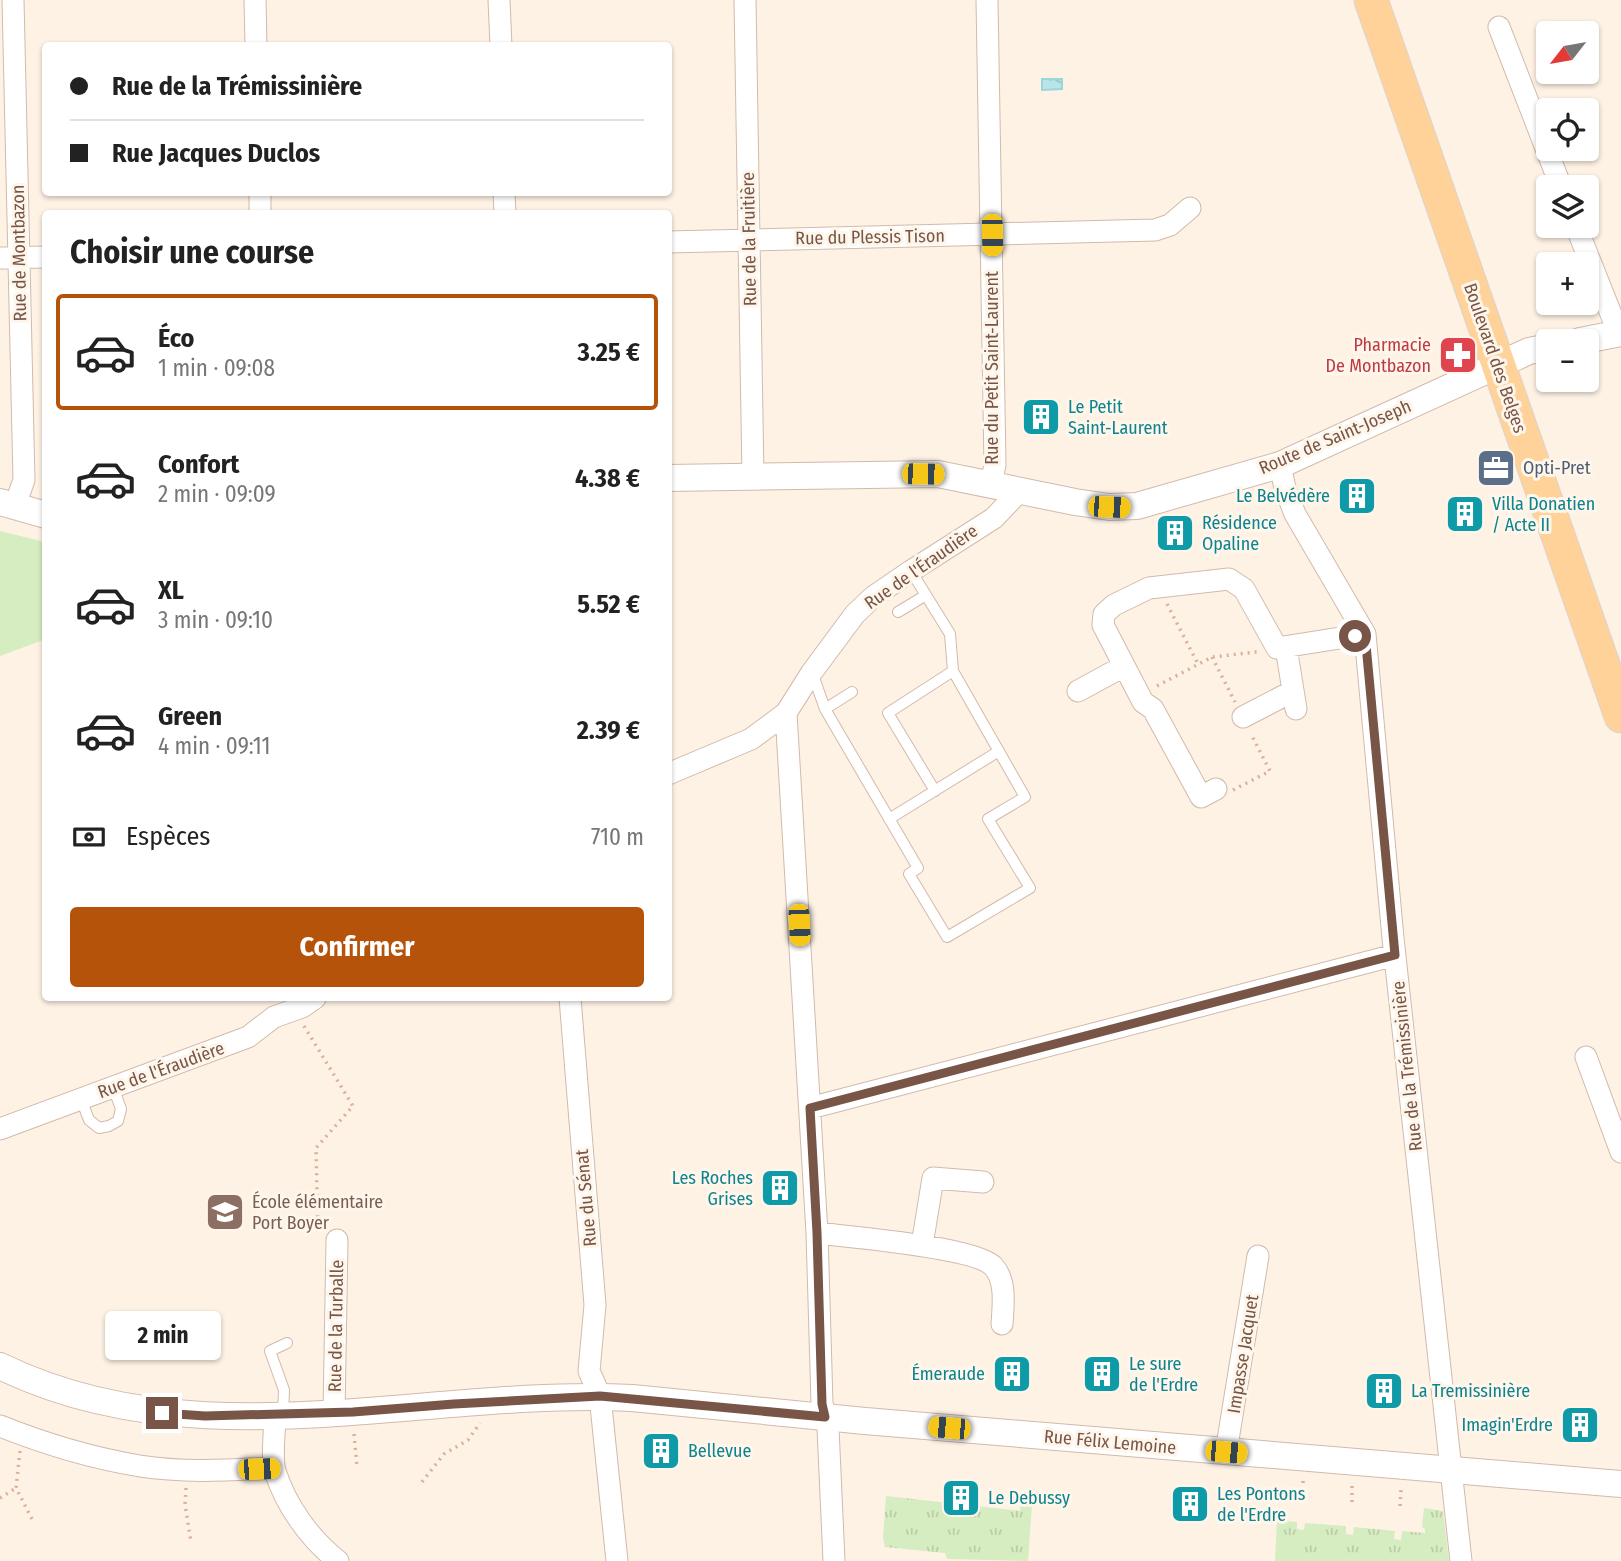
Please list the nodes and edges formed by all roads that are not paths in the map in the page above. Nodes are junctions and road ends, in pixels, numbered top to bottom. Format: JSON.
{"nodes":[{"id":1,"x":13,"y":0,"type":"edge"},
{"id":2,"x":255,"y":0,"type":"edge"},
{"id":3,"x":499,"y":0,"type":"edge"},
{"id":4,"x":745,"y":0,"type":"edge"},
{"id":5,"x":987,"y":0,"type":"edge"},
{"id":6,"x":1371,"y":0,"type":"edge"},
{"id":7,"x":1499,"y":27,"type":"dead end"},
{"id":8,"x":256,"y":42,"type":"edge"},
{"id":9,"x":501,"y":42,"type":"edge"},
{"id":10,"x":1556,"y":175,"type":"edge"},
{"id":11,"x":1191,"y":208,"type":"dead end"},
{"id":12,"x":992,"y":235,"type":"junction"},
{"id":13,"x":1581,"y":238,"type":"edge"},
{"id":14,"x":748,"y":240,"type":"junction"},
{"id":15,"x":672,"y":242,"type":"edge"},
{"id":16,"x":42,"y":257,"type":"edge"},
{"id":17,"x":9,"y":258,"type":"edge"},
{"id":18,"x":1620,"y":334,"type":"edge"},
{"id":19,"x":1599,"y":338,"type":"edge"},
{"id":20,"x":1536,"y":350,"type":"edge"},
{"id":21,"x":1497,"y":364,"type":"junction"},
{"id":22,"x":1280,"y":465,"type":"junction"},
{"id":23,"x":753,"y":477,"type":"junction"},
{"id":24,"x":672,"y":478,"type":"edge"},
{"id":25,"x":1004,"y":486,"type":"junction"},
{"id":26,"x":7,"y":503,"type":"edge"},
{"id":27,"x":42,"y":514,"type":"edge"},
{"id":28,"x":911,"y":571,"type":"junction"},
{"id":29,"x":926,"y":595,"type":"junction"},
{"id":30,"x":898,"y":612,"type":"dead end"},
{"id":31,"x":1365,"y":634,"type":"junction"},
{"id":32,"x":1282,"y":647,"type":"junction"},
{"id":33,"x":1124,"y":666,"type":"junction"},
{"id":34,"x":813,"y":671,"type":"junction"},
{"id":35,"x":953,"y":671,"type":"junction"},
{"id":36,"x":1078,"y":691,"type":"dead end"},
{"id":37,"x":852,"y":692,"type":"dead end"},
{"id":38,"x":825,"y":709,"type":"junction"},
{"id":39,"x":786,"y":713,"type":"junction"},
{"id":40,"x":1621,"y":716,"type":"edge"},
{"id":41,"x":1243,"y":717,"type":"dead end"},
{"id":42,"x":999,"y":751,"type":"junction"},
{"id":43,"x":672,"y":772,"type":"edge"},
{"id":44,"x":1216,"y":789,"type":"dead end"},
{"id":45,"x":935,"y":791,"type":"junction"},
{"id":46,"x":889,"y":819,"type":"junction"},
{"id":47,"x":1395,"y":955,"type":"junction"},
{"id":48,"x":570,"y":1001,"type":"edge"},
{"id":49,"x":296,"y":1003,"type":"edge"},
{"id":50,"x":1586,"y":1057,"type":"dead end"},
{"id":51,"x":113,"y":1087,"type":"junction"},
{"id":52,"x":80,"y":1100,"type":"junction"},
{"id":53,"x":810,"y":1108,"type":"junction"},
{"id":54,"x":0,"y":1129,"type":"edge"},
{"id":55,"x":1621,"y":1152,"type":"edge"},
{"id":56,"x":983,"y":1182,"type":"dead end"},
{"id":57,"x":817,"y":1233,"type":"junction"},
{"id":58,"x":337,"y":1240,"type":"road end"},
{"id":59,"x":922,"y":1245,"type":"junction"},
{"id":60,"x":1258,"y":1255,"type":"dead end"},
{"id":61,"x":1002,"y":1324,"type":"dead end"},
{"id":62,"x":287,"y":1343,"type":"dead end"},
{"id":63,"x":0,"y":1366,"type":"edge"},
{"id":64,"x":600,"y":1396,"type":"junction"},
{"id":65,"x":279,"y":1415,"type":"junction"},
{"id":66,"x":825,"y":1417,"type":"junction"},
{"id":67,"x":344,"y":1420,"type":"junction"},
{"id":68,"x":0,"y":1426,"type":"edge"},
{"id":69,"x":1226,"y":1452,"type":"junction"},
{"id":70,"x":274,"y":1468,"type":"junction"},
{"id":71,"x":1450,"y":1471,"type":"junction"},
{"id":72,"x":1621,"y":1484,"type":"edge"},
{"id":73,"x":338,"y":1561,"type":"edge"},
{"id":74,"x":617,"y":1561,"type":"edge"},
{"id":75,"x":834,"y":1561,"type":"edge"},
{"id":76,"x":1461,"y":1561,"type":"edge"}],
"edges":[{"from":1,"to":17,"type":"street","name":"Rue de Montbazon"},
{"from":2,"to":8,"type":"street"},
{"from":3,"to":9,"type":"street"},
{"from":4,"to":14,"type":"street","name":"Rue de la Fruitière"},
{"from":5,"to":12,"type":"street","name":"Rue du Petit Saint-Laurent"},
{"from":6,"to":21,"type":"main road","name":"Boulevard des Belges"},
{"from":7,"to":10,"type":"street"},
{"from":11,"to":12,"type":"street","name":"Rue du Plessis Tison"},
{"from":12,"to":14,"type":"street","name":"Rue du Plessis Tison"},
{"from":12,"to":25,"type":"street","name":"Rue du Petit Saint-Laurent"},
{"from":13,"to":18,"type":"street"},
{"from":14,"to":15,"type":"street","name":"Rue du Plessis Tison"},
{"from":14,"to":23,"type":"street","name":"Rue de la Fruitière"},
{"from":16,"to":17,"type":"street"},
{"from":17,"to":26,"type":"street","name":"Rue de Montbazon"},
{"from":18,"to":19,"type":"street"},
{"from":20,"to":21,"type":"street","name":"Route de Saint-Joseph"},
{"from":21,"to":22,"type":"street","name":"Route de Saint-Joseph"},
{"from":21,"to":40,"type":"main road","name":"Boulevard des Belges"},
{"from":22,"to":25,"type":"street","name":"Route de Saint-Joseph"},
{"from":22,"to":31,"type":"street","name":"Rue de la Trémissinière"},
{"from":23,"to":24,"type":"street","name":"Route de Saint-Joseph"},
{"from":23,"to":25,"type":"street","name":"Route de Saint-Joseph"},
{"from":25,"to":28,"type":"street","name":"Rue de l'Éraudière"},
{"from":26,"to":27,"type":"street"},
{"from":28,"to":29,"type":"lane"},
{"from":28,"to":34,"type":"street","name":"Rue de l'Éraudière"},
{"from":29,"to":30,"type":"lane"},
{"from":29,"to":35,"type":"lane"},
{"from":31,"to":32,"type":"street"},
{"from":31,"to":47,"type":"street","name":"Rue de la Trémissinière"},
{"from":32,"to":33,"type":"street"},
{"from":32,"to":41,"type":"street"},
{"from":33,"to":36,"type":"street"},
{"from":33,"to":44,"type":"street"},
{"from":34,"to":38,"type":"lane"},
{"from":34,"to":39,"type":"street","name":"Rue de l'Éraudière"},
{"from":35,"to":42,"type":"lane"},
{"from":35,"to":45,"type":"lane"},
{"from":37,"to":38,"type":"lane"},
{"from":38,"to":46,"type":"lane"},
{"from":39,"to":43,"type":"street","name":"Rue de l'Éraudière"},
{"from":39,"to":53,"type":"street"},
{"from":42,"to":45,"type":"lane"},
{"from":42,"to":46,"type":"lane"},
{"from":45,"to":46,"type":"lane"},
{"from":47,"to":53,"type":"street"},
{"from":47,"to":71,"type":"street","name":"Rue de la Trémissinière"},
{"from":48,"to":64,"type":"street","name":"Rue du Sénat"},
{"from":49,"to":51,"type":"street","name":"Rue de l'Éraudière"},
{"from":50,"to":55,"type":"street"},
{"from":51,"to":52,"type":"street","name":"Rue de l'Éraudière"},
{"from":51,"to":52,"type":"lane"},
{"from":52,"to":54,"type":"street","name":"Rue de l'Éraudière"},
{"from":53,"to":57,"type":"street"},
{"from":56,"to":59,"type":"street"},
{"from":57,"to":59,"type":"street"},
{"from":57,"to":66,"type":"street"},
{"from":58,"to":67,"type":"street","name":"Rue de la Turballe"},
{"from":59,"to":61,"type":"street"},
{"from":60,"to":69,"type":"street","name":"Impasse Jacquet"},
{"from":62,"to":65,"type":"lane"},
{"from":63,"to":65,"type":"street","name":"Rue Félix Lemoine"},
{"from":64,"to":66,"type":"street","name":"Rue Félix Lemoine"},
{"from":64,"to":67,"type":"street","name":"Rue Félix Lemoine"},
{"from":64,"to":74,"type":"street","name":"Rue du Sénat"},
{"from":65,"to":67,"type":"street","name":"Rue Félix Lemoine"},
{"from":65,"to":70,"type":"street"},
{"from":66,"to":69,"type":"street","name":"Rue Félix Lemoine"},
{"from":66,"to":75,"type":"street"},
{"from":68,"to":70,"type":"street"},
{"from":69,"to":71,"type":"street","name":"Rue Félix Lemoine"},
{"from":70,"to":73,"type":"street"},
{"from":71,"to":72,"type":"street","name":"Rue Félix Lemoine"},
{"from":71,"to":76,"type":"street","name":"Rue de la Trémissinière"}]}
